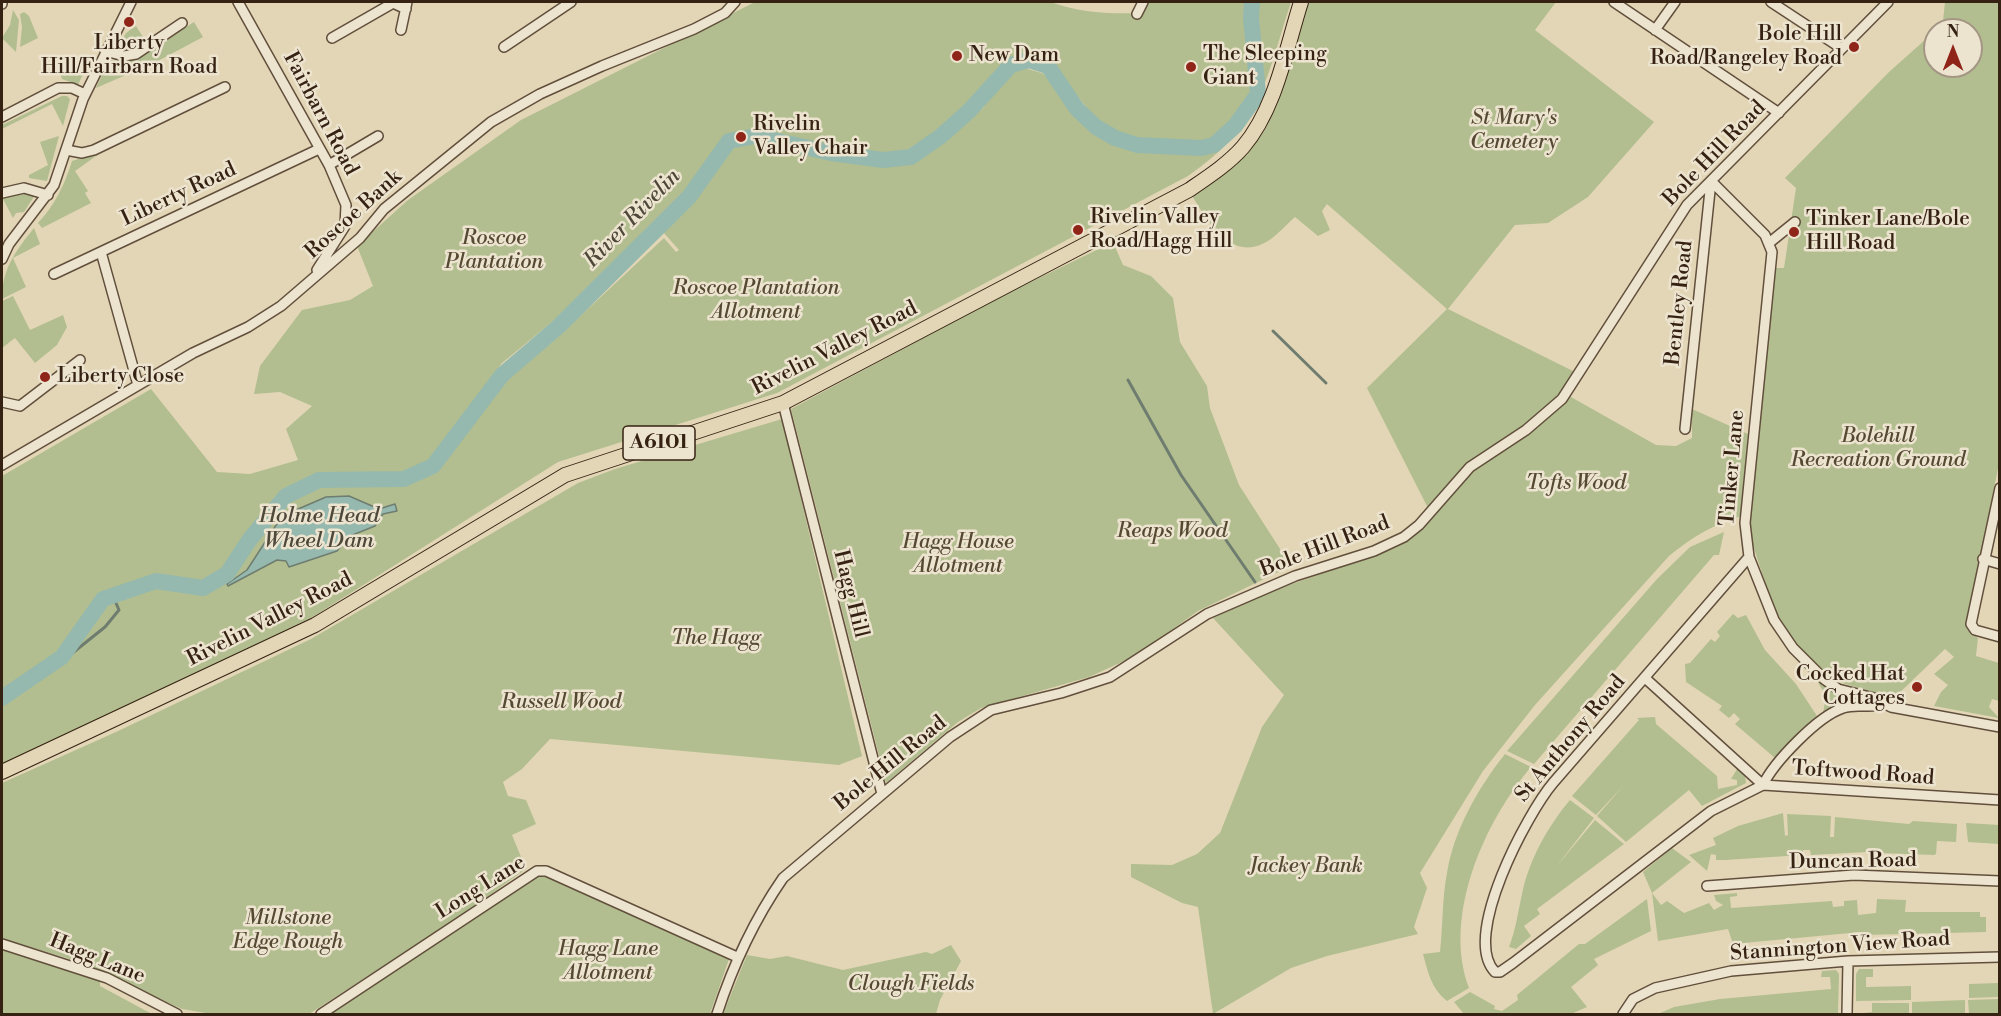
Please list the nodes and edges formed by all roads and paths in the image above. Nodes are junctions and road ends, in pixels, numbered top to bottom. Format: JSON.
{"nodes":[{"id":1,"x":238,"y":2,"type":"edge"},
{"id":2,"x":571,"y":2,"type":"edge"},
{"id":3,"x":735,"y":2,"type":"edge"},
{"id":4,"x":1143,"y":2,"type":"edge"},
{"id":5,"x":1301,"y":2,"type":"edge"},
{"id":6,"x":1614,"y":2,"type":"edge"},
{"id":7,"x":1675,"y":2,"type":"edge"},
{"id":8,"x":1771,"y":2,"type":"edge"},
{"id":9,"x":1888,"y":2,"type":"edge"},
{"id":10,"x":127,"y":3,"type":"edge"},
{"id":11,"x":406,"y":5,"type":"edge"},
{"id":12,"x":1137,"y":14,"type":"dead end"},
{"id":13,"x":182,"y":23,"type":"dead end"},
{"id":14,"x":401,"y":30,"type":"dead end"},
{"id":15,"x":1655,"y":30,"type":"junction"},
{"id":16,"x":332,"y":38,"type":"dead end"},
{"id":17,"x":504,"y":48,"type":"dead end"},
{"id":18,"x":1841,"y":48,"type":"junction"},
{"id":19,"x":105,"y":51,"type":"junction"},
{"id":20,"x":225,"y":87,"type":"dead end"},
{"id":21,"x":85,"y":94,"type":"junction"},
{"id":22,"x":1779,"y":113,"type":"junction"},
{"id":23,"x":2,"y":117,"type":"edge"},
{"id":24,"x":378,"y":136,"type":"dead end"},
{"id":25,"x":319,"y":149,"type":"junction"},
{"id":26,"x":66,"y":150,"type":"junction"},
{"id":27,"x":329,"y":165,"type":"junction"},
{"id":28,"x":1711,"y":181,"type":"junction"},
{"id":29,"x":2,"y":193,"type":"edge"},
{"id":30,"x":48,"y":195,"type":"junction"},
{"id":31,"x":1795,"y":222,"type":"dead end"},
{"id":32,"x":1769,"y":243,"type":"junction"},
{"id":33,"x":101,"y":252,"type":"junction"},
{"id":34,"x":2,"y":259,"type":"edge"},
{"id":35,"x":54,"y":274,"type":"dead end"},
{"id":36,"x":313,"y":276,"type":"junction"},
{"id":37,"x":80,"y":360,"type":"dead end"},
{"id":38,"x":138,"y":385,"type":"junction"},
{"id":39,"x":2,"y":402,"type":"edge"},
{"id":40,"x":783,"y":403,"type":"junction"},
{"id":41,"x":1685,"y":429,"type":"dead end"},
{"id":42,"x":2,"y":465,"type":"edge"},
{"id":43,"x":1999,"y":489,"type":"edge"},
{"id":44,"x":1749,"y":557,"type":"junction"},
{"id":45,"x":1983,"y":559,"type":"junction"},
{"id":46,"x":2000,"y":564,"type":"edge"},
{"id":47,"x":2000,"y":637,"type":"edge"},
{"id":48,"x":1645,"y":678,"type":"junction"},
{"id":49,"x":1884,"y":704,"type":"junction"},
{"id":50,"x":2000,"y":727,"type":"edge"},
{"id":51,"x":2,"y":772,"type":"edge"},
{"id":52,"x":1763,"y":785,"type":"junction"},
{"id":53,"x":882,"y":794,"type":"junction"},
{"id":54,"x":2000,"y":801,"type":"edge"},
{"id":55,"x":1642,"y":867,"type":"joint"},
{"id":56,"x":2000,"y":881,"type":"edge"},
{"id":57,"x":1707,"y":886,"type":"dead end"},
{"id":58,"x":2,"y":944,"type":"edge"},
{"id":59,"x":737,"y":957,"type":"junction"},
{"id":60,"x":2000,"y":957,"type":"edge"},
{"id":61,"x":1848,"y":961,"type":"junction"},
{"id":62,"x":177,"y":1014,"type":"edge"},
{"id":63,"x":321,"y":1014,"type":"edge"},
{"id":64,"x":717,"y":1014,"type":"edge"},
{"id":65,"x":1623,"y":1014,"type":"edge"},
{"id":66,"x":1847,"y":1014,"type":"edge"}],
"edges":[{"from":1,"to":25,"type":"street","name":"Fairbarn Road"},
{"from":2,"to":17,"type":"street"},
{"from":3,"to":36,"type":"street","name":"Roscoe Bank"},
{"from":4,"to":12,"type":"street"},
{"from":5,"to":40,"type":"main road","name":"Rivelin Valley Road","number":"A6101"},
{"from":6,"to":15,"type":"street"},
{"from":7,"to":15,"type":"street"},
{"from":8,"to":18,"type":"street"},
{"from":9,"to":18,"type":"street","name":"Bole Hill Road"},
{"from":10,"to":19,"type":"street"},
{"from":11,"to":14,"type":"street"},
{"from":11,"to":16,"type":"street"},
{"from":13,"to":19,"type":"street"},
{"from":15,"to":22,"type":"street"},
{"from":18,"to":22,"type":"street","name":"Bole Hill Road"},
{"from":19,"to":21,"type":"street"},
{"from":20,"to":26,"type":"street"},
{"from":21,"to":23,"type":"street"},
{"from":21,"to":26,"type":"street"},
{"from":22,"to":28,"type":"street","name":"Bole Hill Road"},
{"from":24,"to":27,"type":"street"},
{"from":25,"to":27,"type":"street","name":"Fairbarn Road"},
{"from":25,"to":33,"type":"street","name":"Liberty Road"},
{"from":26,"to":30,"type":"street"},
{"from":27,"to":36,"type":"street","name":"Fairbarn Road"},
{"from":28,"to":32,"type":"street"},
{"from":28,"to":41,"type":"street","name":"Bentley Road"},
{"from":28,"to":53,"type":"street","name":"Bole Hill Road"},
{"from":29,"to":30,"type":"street"},
{"from":30,"to":34,"type":"street"},
{"from":31,"to":32,"type":"street"},
{"from":32,"to":44,"type":"street","name":"Tinker Lane"},
{"from":33,"to":35,"type":"street","name":"Liberty Road"},
{"from":33,"to":38,"type":"street"},
{"from":36,"to":38,"type":"street","name":"Roscoe Bank"},
{"from":37,"to":39,"type":"street"},
{"from":38,"to":42,"type":"street","name":"Roscoe Bank"},
{"from":40,"to":51,"type":"main road","name":"Rivelin Valley Road","number":"A6101"},
{"from":40,"to":53,"type":"street","name":"Hagg Hill"},
{"from":43,"to":45,"type":"street"},
{"from":44,"to":48,"type":"street","name":"St Anthony Road"},
{"from":44,"to":49,"type":"street","name":"Tinker Lane"},
{"from":45,"to":46,"type":"street"},
{"from":45,"to":47,"type":"street"},
{"from":48,"to":52,"type":"street"},
{"from":48,"to":55,"type":"street","name":"St Anthony Road"},
{"from":49,"to":50,"type":"street"},
{"from":49,"to":52,"type":"street"},
{"from":52,"to":54,"type":"street","name":"Toftwood Road"},
{"from":52,"to":55,"type":"street","name":"Toftwood Road"},
{"from":53,"to":59,"type":"street","name":"Bole Hill Road"},
{"from":56,"to":57,"type":"street","name":"Duncan Road"},
{"from":58,"to":62,"type":"street","name":"Hagg Lane"},
{"from":59,"to":63,"type":"street","name":"Long Lane"},
{"from":59,"to":64,"type":"street","name":"Bole Hill Road"},
{"from":60,"to":61,"type":"street","name":"Stannington View Road"},
{"from":61,"to":65,"type":"street","name":"Stannington View Road"},
{"from":61,"to":66,"type":"street"}]}
